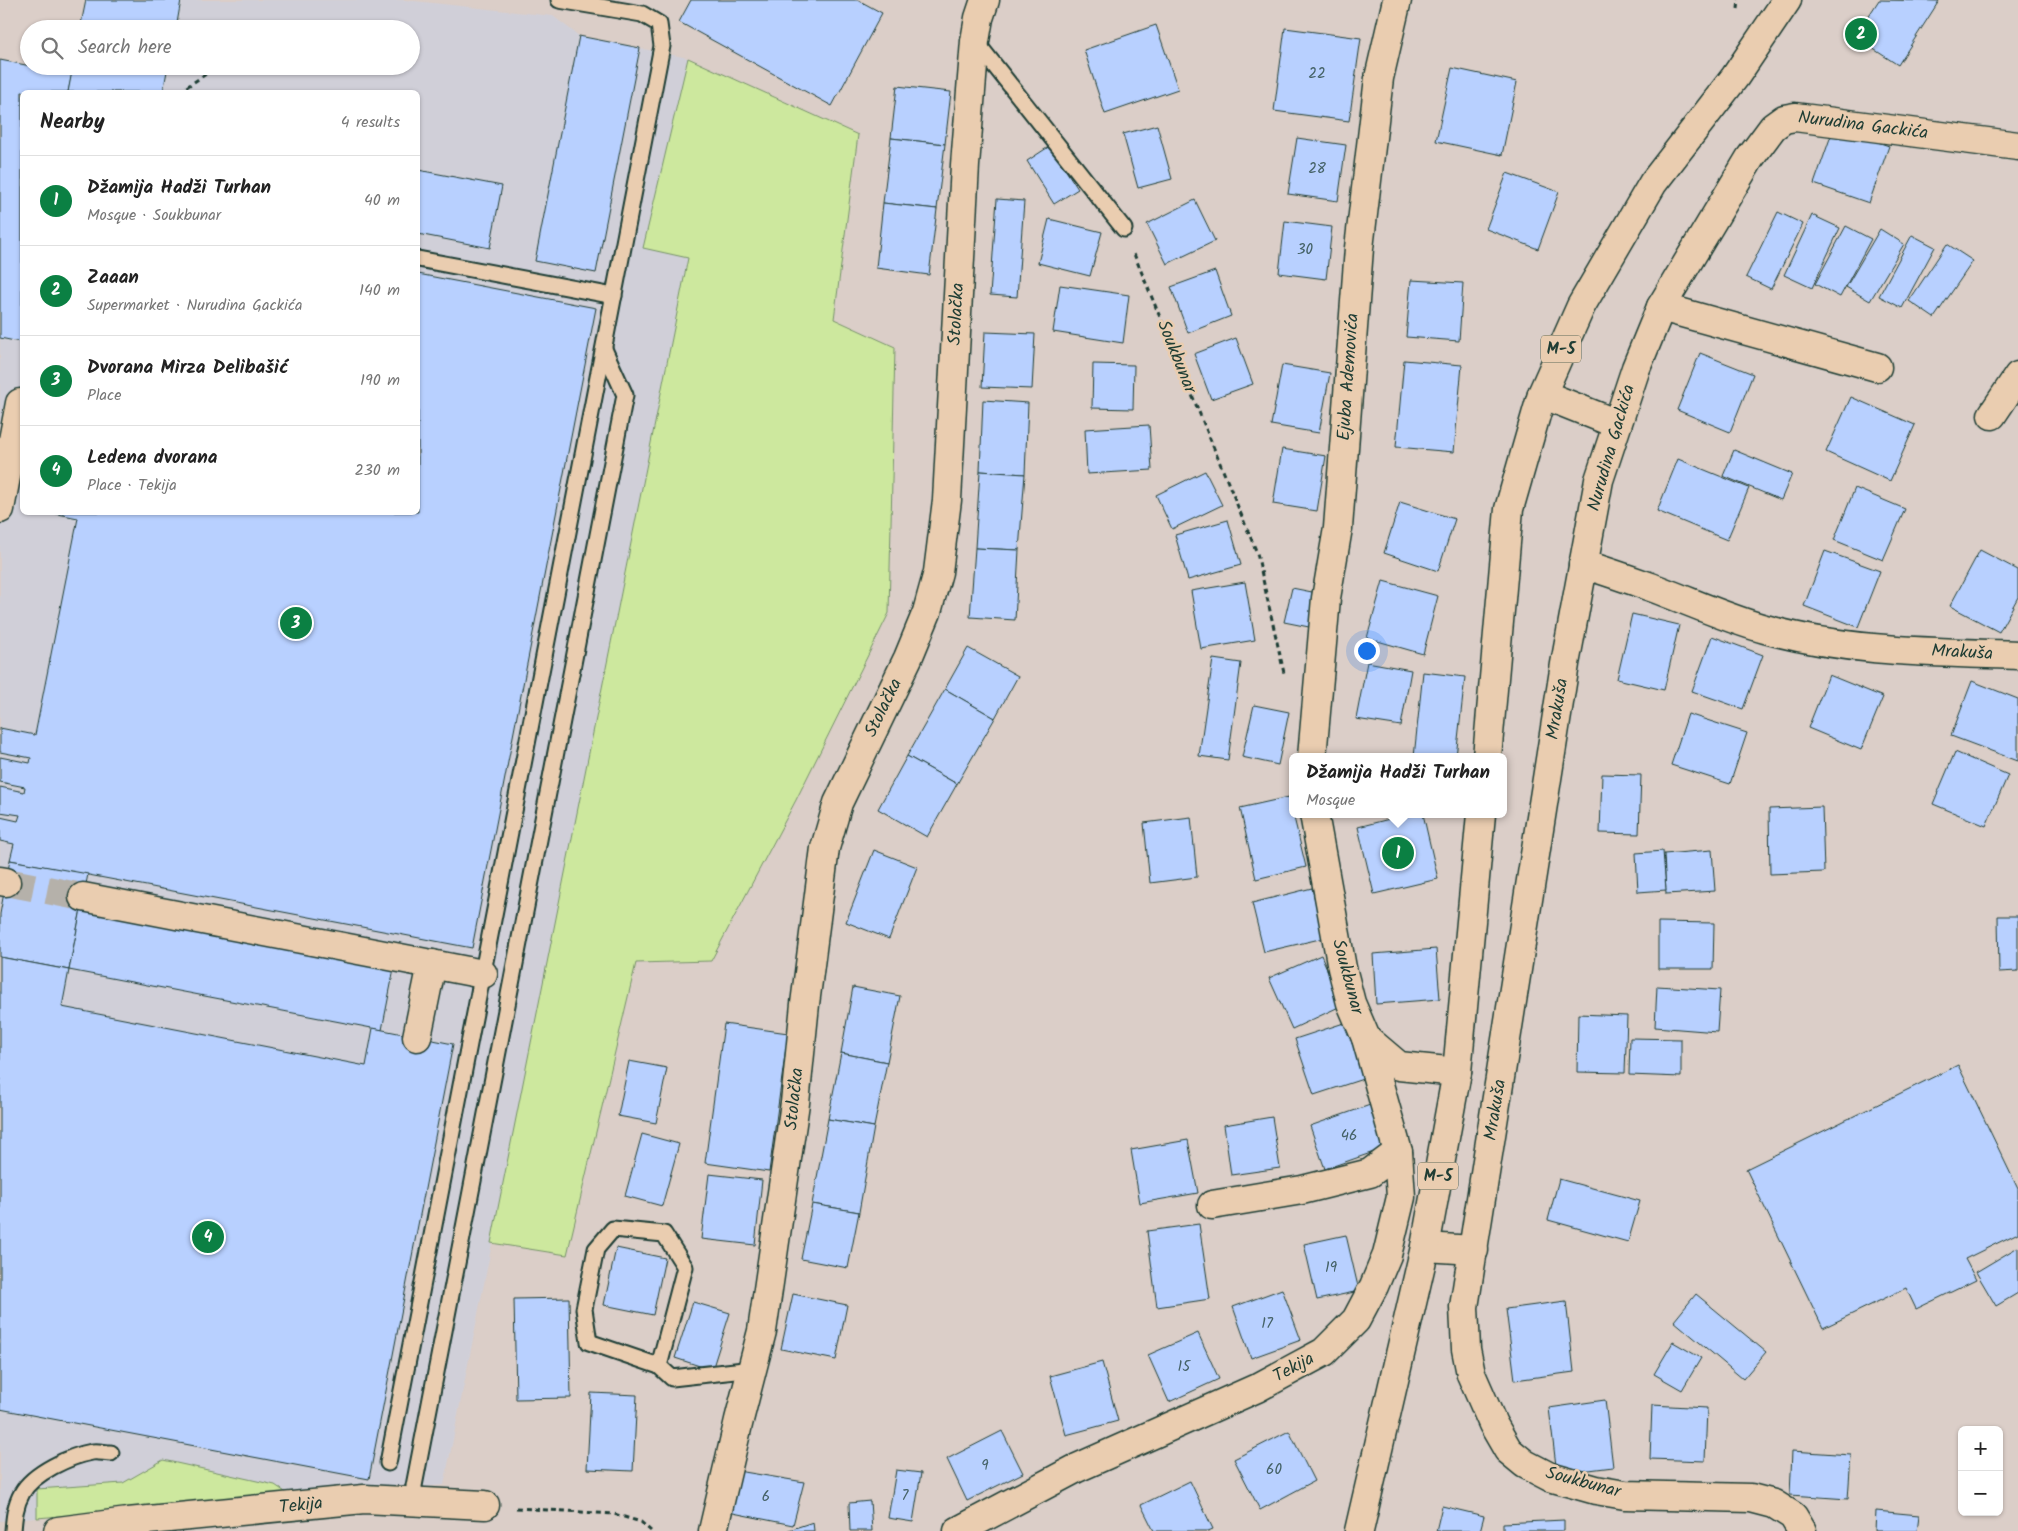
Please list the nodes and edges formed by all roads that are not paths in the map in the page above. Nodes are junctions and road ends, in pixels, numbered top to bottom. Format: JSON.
{"nodes":[{"id":1,"x":559,"y":0,"type":"edge"},
{"id":2,"x":985,"y":0,"type":"edge"},
{"id":3,"x":1397,"y":0,"type":"edge"},
{"id":4,"x":1787,"y":0,"type":"edge"},
{"id":5,"x":975,"y":41,"type":"junction"},
{"id":6,"x":2018,"y":146,"type":"edge"},
{"id":7,"x":1124,"y":229,"type":"road end"},
{"id":8,"x":420,"y":259,"type":"edge"},
{"id":9,"x":614,"y":296,"type":"junction"},
{"id":10,"x":1661,"y":307,"type":"junction"},
{"id":11,"x":604,"y":349,"type":"junction"},
{"id":12,"x":1877,"y":367,"type":"dead end"},
{"id":13,"x":2018,"y":376,"type":"edge"},
{"id":14,"x":1542,"y":394,"type":"junction"},
{"id":15,"x":14,"y":401,"type":"edge"},
{"id":16,"x":1992,"y":415,"type":"dead end"},
{"id":17,"x":1617,"y":424,"type":"junction"},
{"id":18,"x":0,"y":509,"type":"edge"},
{"id":19,"x":1583,"y":564,"type":"junction"},
{"id":20,"x":2018,"y":655,"type":"edge"},
{"id":21,"x":1312,"y":753,"type":"edge"},
{"id":22,"x":1486,"y":753,"type":"edge"},
{"id":23,"x":1315,"y":818,"type":"edge"},
{"id":24,"x":1481,"y":818,"type":"edge"},
{"id":25,"x":83,"y":897,"type":"tunnel mouth"},
{"id":26,"x":432,"y":964,"type":"junction"},
{"id":27,"x":483,"y":974,"type":"junction"},
{"id":28,"x":417,"y":1037,"type":"dead end"},
{"id":29,"x":1366,"y":1038,"type":"junction"},
{"id":30,"x":1457,"y":1072,"type":"junction"},
{"id":31,"x":1398,"y":1152,"type":"junction"},
{"id":32,"x":1212,"y":1206,"type":"dead end"},
{"id":33,"x":1425,"y":1247,"type":"junction"},
{"id":34,"x":1474,"y":1250,"type":"junction"},
{"id":35,"x":659,"y":1366,"type":"junction"},
{"id":36,"x":753,"y":1370,"type":"junction"},
{"id":37,"x":111,"y":1453,"type":"dead end"},
{"id":38,"x":388,"y":1463,"type":"dead end"},
{"id":39,"x":415,"y":1501,"type":"junction"},
{"id":40,"x":485,"y":1505,"type":"road end"},
{"id":41,"x":129,"y":1526,"type":"edge"},
{"id":42,"x":13,"y":1531,"type":"edge"},
{"id":43,"x":58,"y":1531,"type":"edge"},
{"id":44,"x":713,"y":1531,"type":"edge"},
{"id":45,"x":958,"y":1531,"type":"edge"},
{"id":46,"x":1358,"y":1531,"type":"edge"},
{"id":47,"x":1802,"y":1531,"type":"edge"}],
"edges":[{"from":1,"to":9,"type":"lane"},
{"from":2,"to":5,"type":"street"},
{"from":3,"to":21,"type":"street","name":"Ejuba Ademovića"},
{"from":4,"to":14,"type":"street","number":"M-5"},
{"from":5,"to":7,"type":"lane"},
{"from":5,"to":36,"type":"street","name":"Stolačka"},
{"from":6,"to":10,"type":"street","name":"Nurudina Gackića"},
{"from":8,"to":9,"type":"lane"},
{"from":9,"to":11,"type":"lane"},
{"from":10,"to":12,"type":"street"},
{"from":10,"to":17,"type":"street","name":"Nurudina Gackića"},
{"from":11,"to":27,"type":"lane"},
{"from":11,"to":39,"type":"lane"},
{"from":13,"to":16,"type":"street"},
{"from":14,"to":17,"type":"street"},
{"from":14,"to":22,"type":"street","number":"M-5"},
{"from":15,"to":18,"type":"street"},
{"from":17,"to":19,"type":"street","name":"Nurudina Gackića"},
{"from":19,"to":20,"type":"street","name":"Mrakuša"},
{"from":19,"to":34,"type":"street","name":"Mrakuša"},
{"from":23,"to":29,"type":"street","name":"Soukbunar"},
{"from":24,"to":30,"type":"street","number":"M-5"},
{"from":25,"to":26,"type":"street"},
{"from":26,"to":27,"type":"street"},
{"from":26,"to":28,"type":"street"},
{"from":27,"to":38,"type":"lane"},
{"from":29,"to":30,"type":"street","name":"Soukbunar"},
{"from":29,"to":31,"type":"street","name":"Tekija"},
{"from":30,"to":33,"type":"street","number":"M-5"},
{"from":31,"to":32,"type":"street"},
{"from":31,"to":45,"type":"street","name":"Tekija"},
{"from":33,"to":34,"type":"street"},
{"from":33,"to":46,"type":"street","number":"M-5"},
{"from":34,"to":47,"type":"street","name":"Soukbunar"},
{"from":35,"to":35,"type":"lane"},
{"from":35,"to":36,"type":"lane"},
{"from":36,"to":44,"type":"street","name":"Stolačka"},
{"from":37,"to":42,"type":"lane"},
{"from":39,"to":40,"type":"street","name":"Tekija"},
{"from":39,"to":41,"type":"street","name":"Tekija"},
{"from":41,"to":43,"type":"street","name":"Tekija"}]}
